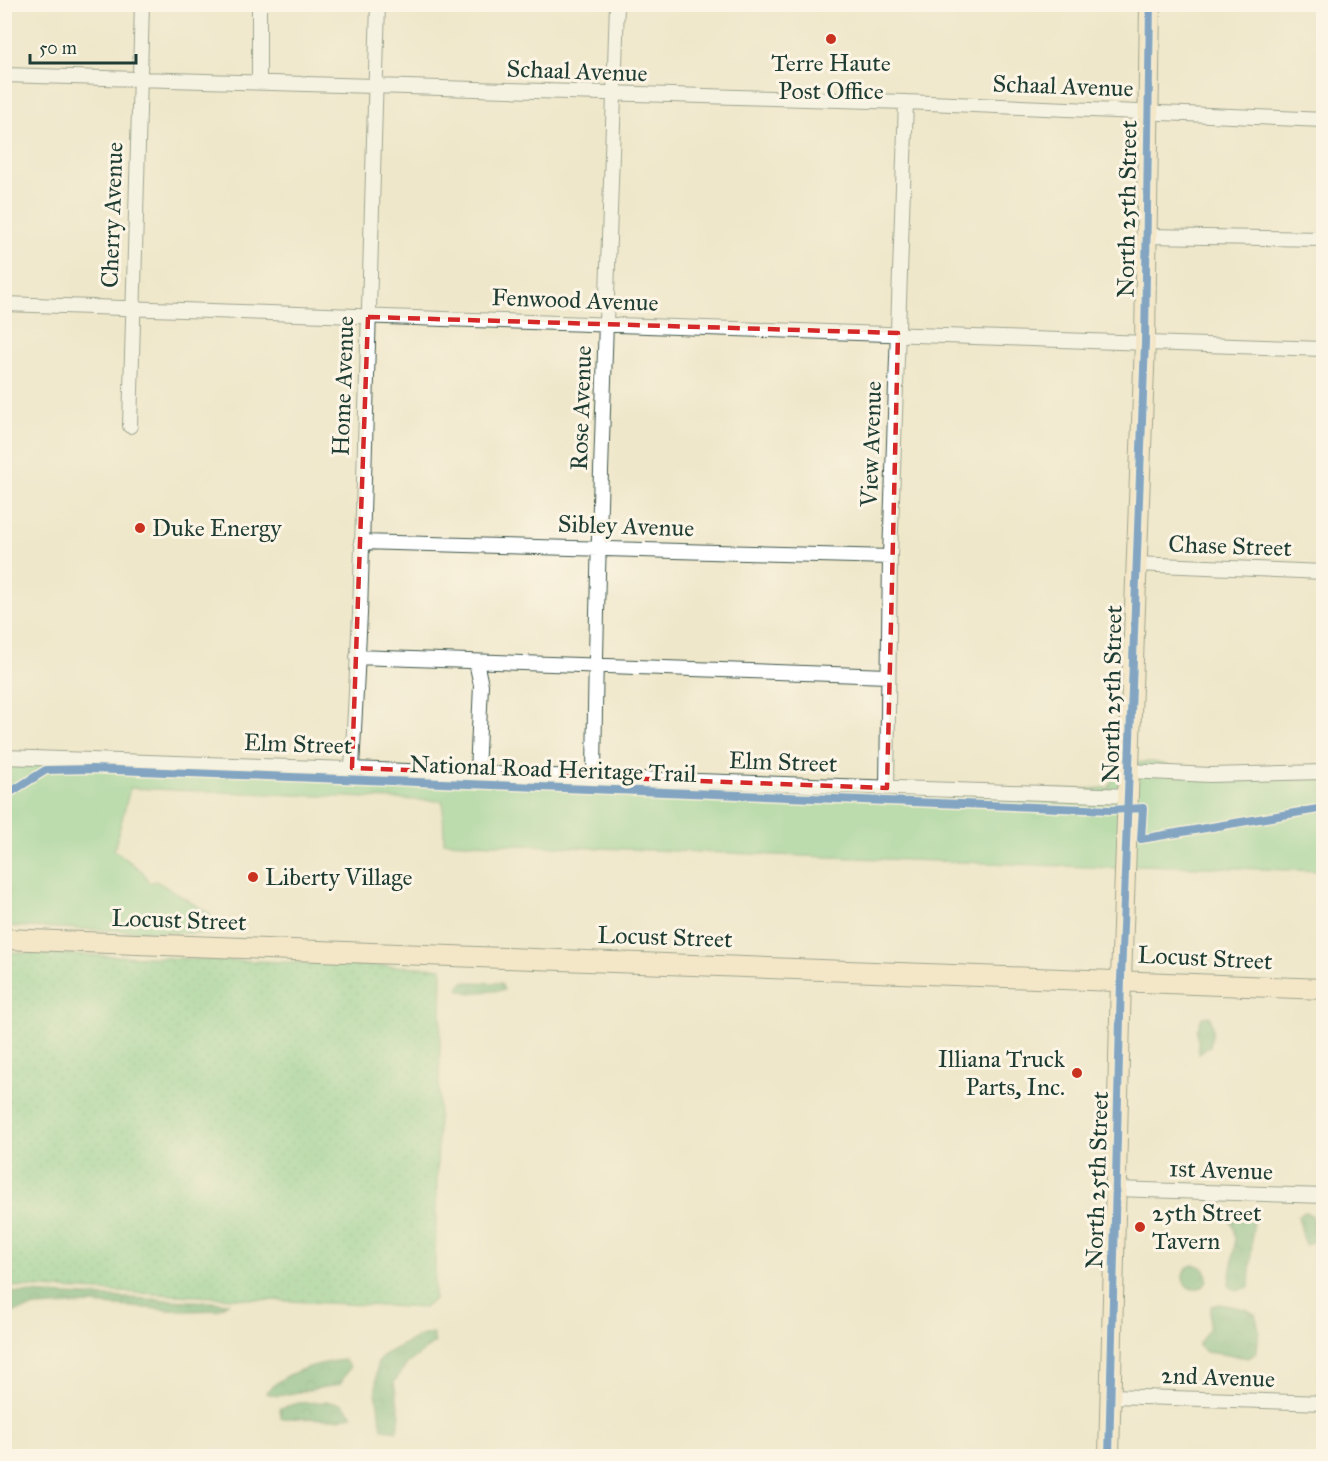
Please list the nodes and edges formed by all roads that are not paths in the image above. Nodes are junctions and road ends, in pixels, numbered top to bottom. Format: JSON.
{"nodes":[{"id":1,"x":142,"y":4,"type":"edge"},
{"id":2,"x":259,"y":4,"type":"edge"},
{"id":3,"x":378,"y":4,"type":"edge"},
{"id":4,"x":617,"y":4,"type":"edge"},
{"id":5,"x":1150,"y":4,"type":"edge"},
{"id":6,"x":4,"y":75,"type":"edge"},
{"id":7,"x":139,"y":79,"type":"junction"},
{"id":8,"x":259,"y":81,"type":"junction"},
{"id":9,"x":375,"y":87,"type":"junction"},
{"id":10,"x":614,"y":94,"type":"junction"},
{"id":11,"x":906,"y":102,"type":"junction"},
{"id":12,"x":1148,"y":112,"type":"junction"},
{"id":13,"x":1323,"y":120,"type":"edge"},
{"id":14,"x":1146,"y":236,"type":"junction"},
{"id":15,"x":1323,"y":239,"type":"edge"},
{"id":16,"x":4,"y":304,"type":"edge"},
{"id":17,"x":132,"y":307,"type":"junction"},
{"id":18,"x":368,"y":317,"type":"junction"},
{"id":19,"x":607,"y":324,"type":"junction"},
{"id":20,"x":898,"y":333,"type":"junction"},
{"id":21,"x":1145,"y":342,"type":"junction"},
{"id":22,"x":1323,"y":349,"type":"edge"},
{"id":23,"x":130,"y":426,"type":"dead end"},
{"id":24,"x":361,"y":542,"type":"junction"},
{"id":25,"x":597,"y":548,"type":"junction"},
{"id":26,"x":890,"y":557,"type":"junction"},
{"id":27,"x":1135,"y":564,"type":"junction"},
{"id":28,"x":1323,"y":572,"type":"edge"},
{"id":29,"x":357,"y":657,"type":"junction"},
{"id":30,"x":476,"y":662,"type":"junction"},
{"id":31,"x":595,"y":665,"type":"junction"},
{"id":32,"x":888,"y":676,"type":"junction"},
{"id":33,"x":4,"y":757,"type":"edge"},
{"id":34,"x":352,"y":768,"type":"junction"},
{"id":35,"x":1130,"y":771,"type":"junction"},
{"id":36,"x":1323,"y":772,"type":"edge"},
{"id":37,"x":477,"y":773,"type":"junction"},
{"id":38,"x":594,"y":777,"type":"junction"},
{"id":39,"x":887,"y":788,"type":"junction"},
{"id":40,"x":1129,"y":796,"type":"junction"},
{"id":41,"x":4,"y":939,"type":"edge"},
{"id":42,"x":1121,"y":979,"type":"junction"},
{"id":43,"x":1323,"y":989,"type":"edge"},
{"id":44,"x":1116,"y":1189,"type":"junction"},
{"id":45,"x":1323,"y":1196,"type":"edge"},
{"id":46,"x":1111,"y":1396,"type":"junction"},
{"id":47,"x":1323,"y":1403,"type":"edge"},
{"id":48,"x":1109,"y":1456,"type":"edge"}],
"edges":[{"from":1,"to":7,"type":"street","name":"Cherry Avenue"},
{"from":2,"to":8,"type":"street"},
{"from":3,"to":9,"type":"street","name":"Home Avenue"},
{"from":4,"to":10,"type":"street","name":"Rose Avenue"},
{"from":5,"to":12,"type":"street","name":"North 25th Street"},
{"from":6,"to":7,"type":"street","name":"Schaal Avenue"},
{"from":7,"to":8,"type":"street","name":"Schaal Avenue"},
{"from":7,"to":17,"type":"street","name":"Cherry Avenue"},
{"from":8,"to":9,"type":"street","name":"Schaal Avenue"},
{"from":9,"to":10,"type":"street","name":"Schaal Avenue"},
{"from":9,"to":18,"type":"street","name":"Home Avenue"},
{"from":10,"to":11,"type":"street","name":"Schaal Avenue"},
{"from":10,"to":19,"type":"street","name":"Rose Avenue"},
{"from":11,"to":12,"type":"street","name":"Schaal Avenue"},
{"from":11,"to":20,"type":"street","name":"View Avenue"},
{"from":12,"to":13,"type":"street","name":"Schaal Avenue"},
{"from":12,"to":14,"type":"street","name":"North 25th Street"},
{"from":14,"to":15,"type":"street"},
{"from":14,"to":21,"type":"street","name":"North 25th Street"},
{"from":16,"to":17,"type":"street","name":"Fenwood Avenue"},
{"from":17,"to":18,"type":"street","name":"Fenwood Avenue"},
{"from":17,"to":23,"type":"street","name":"Cherry Avenue"},
{"from":18,"to":19,"type":"street","name":"Fenwood Avenue"},
{"from":18,"to":24,"type":"street","name":"Home Avenue"},
{"from":19,"to":20,"type":"street","name":"Fenwood Avenue"},
{"from":19,"to":25,"type":"street","name":"Rose Avenue"},
{"from":20,"to":21,"type":"street","name":"Fenwood Avenue"},
{"from":20,"to":26,"type":"street","name":"View Avenue"},
{"from":21,"to":22,"type":"street","name":"Fenwood Avenue"},
{"from":21,"to":27,"type":"street","name":"North 25th Street"},
{"from":24,"to":25,"type":"street","name":"Sibley Avenue"},
{"from":24,"to":29,"type":"street","name":"Home Avenue"},
{"from":25,"to":26,"type":"street","name":"Sibley Avenue"},
{"from":25,"to":31,"type":"street","name":"Rose Avenue"},
{"from":26,"to":32,"type":"street","name":"View Avenue"},
{"from":27,"to":28,"type":"street","name":"Chase Street"},
{"from":27,"to":35,"type":"street","name":"North 25th Street"},
{"from":29,"to":30,"type":"street"},
{"from":29,"to":34,"type":"street","name":"Home Avenue"},
{"from":30,"to":31,"type":"street"},
{"from":30,"to":37,"type":"street"},
{"from":31,"to":32,"type":"street"},
{"from":31,"to":38,"type":"street","name":"Rose Avenue"},
{"from":32,"to":39,"type":"street","name":"View Avenue"},
{"from":33,"to":34,"type":"street","name":"Elm Street"},
{"from":34,"to":37,"type":"street","name":"Elm Street"},
{"from":35,"to":36,"type":"street"},
{"from":35,"to":40,"type":"street","name":"North 25th Street"},
{"from":37,"to":38,"type":"street","name":"Elm Street"},
{"from":38,"to":39,"type":"street","name":"Elm Street"},
{"from":39,"to":40,"type":"street","name":"Elm Street"},
{"from":40,"to":42,"type":"street","name":"North 25th Street"},
{"from":41,"to":42,"type":"street","name":"Locust Street"},
{"from":42,"to":43,"type":"street","name":"Locust Street"},
{"from":42,"to":44,"type":"street","name":"North 25th Street"},
{"from":44,"to":45,"type":"street","name":"1st Avenue"},
{"from":44,"to":46,"type":"street","name":"North 25th Street"},
{"from":46,"to":47,"type":"street","name":"2nd Avenue"},
{"from":46,"to":48,"type":"street","name":"North 25th Street"}]}
